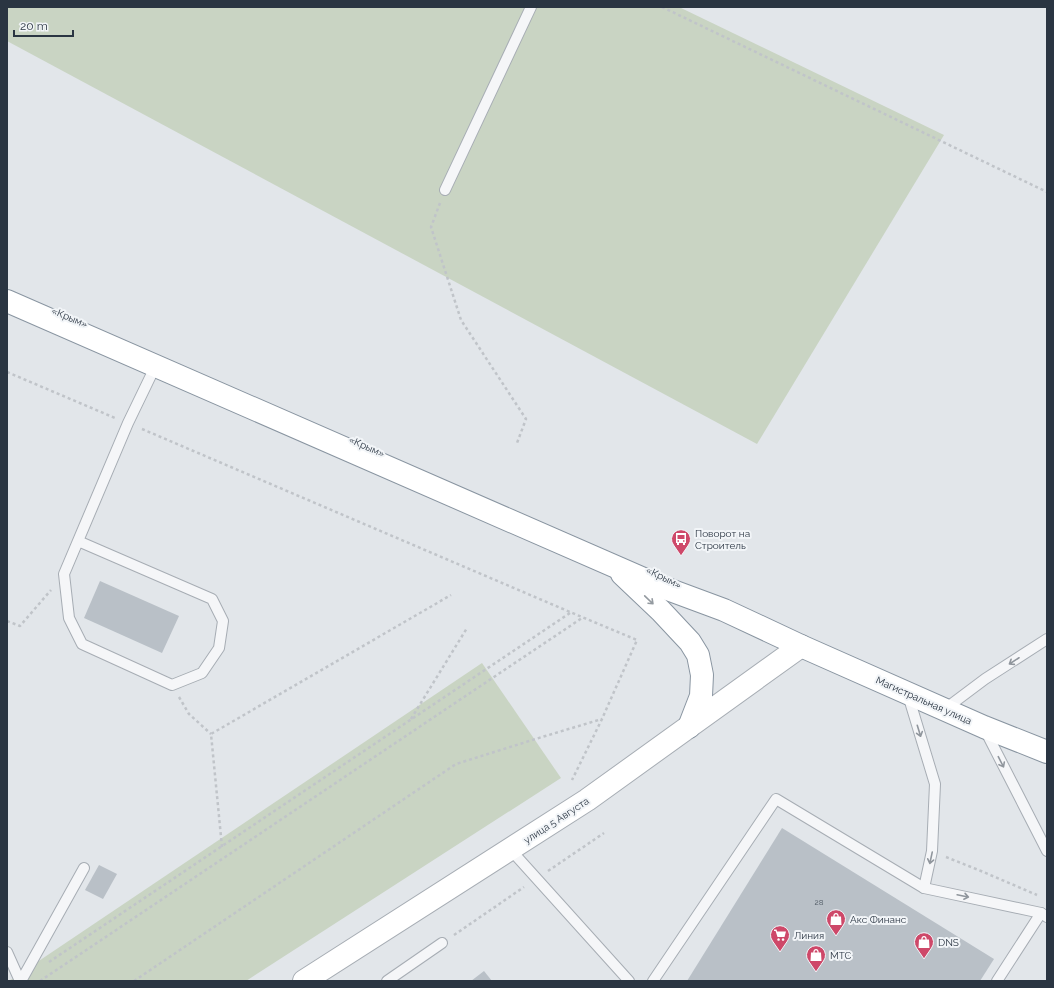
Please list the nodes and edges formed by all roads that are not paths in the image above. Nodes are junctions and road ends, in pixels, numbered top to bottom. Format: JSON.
{"nodes":[{"id":1,"x":531,"y":7,"type":"edge"},
{"id":2,"x":445,"y":190,"type":"road end"},
{"id":3,"x":7,"y":290,"type":"edge"},
{"id":4,"x":7,"y":301,"type":"edge"},
{"id":5,"x":156,"y":365,"type":"junction"},
{"id":6,"x":78,"y":541,"type":"junction"},
{"id":7,"x":611,"y":564,"type":"junction"},
{"id":8,"x":724,"y":610,"type":"junction"},
{"id":9,"x":1047,"y":639,"type":"edge"},
{"id":10,"x":801,"y":646,"type":"junction"},
{"id":11,"x":908,"y":693,"type":"junction"},
{"id":12,"x":944,"y":710,"type":"junction"},
{"id":13,"x":690,"y":726,"type":"junction"},
{"id":14,"x":984,"y":727,"type":"junction"},
{"id":15,"x":1047,"y":752,"type":"edge"},
{"id":16,"x":510,"y":849,"type":"junction"},
{"id":17,"x":1047,"y":851,"type":"edge"},
{"id":18,"x":84,"y":868,"type":"dead end"},
{"id":19,"x":924,"y":888,"type":"junction"},
{"id":20,"x":1044,"y":915,"type":"edge"},
{"id":21,"x":442,"y":943,"type":"dead end"},
{"id":22,"x":7,"y":952,"type":"edge"},
{"id":23,"x":310,"y":979,"type":"edge"},
{"id":24,"x":20,"y":981,"type":"edge"},
{"id":25,"x":387,"y":981,"type":"edge"},
{"id":26,"x":629,"y":981,"type":"edge"},
{"id":27,"x":653,"y":981,"type":"edge"},
{"id":28,"x":997,"y":981,"type":"edge"}],
"edges":[{"from":1,"to":2,"type":"lane"},
{"from":3,"to":8,"type":"main road","name":"«Крым»"},
{"from":4,"to":5,"type":"main road","name":"«Крым»"},
{"from":5,"to":6,"type":"lane"},
{"from":5,"to":7,"type":"main road","name":"«Крым»"},
{"from":6,"to":6,"type":"lane"},
{"from":7,"to":8,"type":"main road","name":"«Крым»"},
{"from":7,"to":13,"type":"main road","one_way":true},
{"from":8,"to":10,"type":"main road","name":"«Крым»"},
{"from":9,"to":12,"type":"lane","one_way":true},
{"from":10,"to":11,"type":"main road","name":"Магистральная улица"},
{"from":10,"to":13,"type":"main road","name":"улица 5 Августа"},
{"from":11,"to":12,"type":"main road","name":"Магистральная улица"},
{"from":11,"to":19,"type":"lane","one_way":true},
{"from":12,"to":14,"type":"main road","name":"Магистральная улица"},
{"from":13,"to":16,"type":"main road","name":"улица 5 Августа"},
{"from":14,"to":15,"type":"main road","name":"Магистральная улица"},
{"from":14,"to":17,"type":"lane","one_way":true},
{"from":16,"to":23,"type":"main road","name":"улица 5 Августа"},
{"from":16,"to":26,"type":"lane"},
{"from":18,"to":24,"type":"lane"},
{"from":19,"to":20,"type":"lane","one_way":true},
{"from":19,"to":27,"type":"lane"},
{"from":20,"to":28,"type":"lane"},
{"from":21,"to":25,"type":"lane"},
{"from":22,"to":24,"type":"lane"}]}
